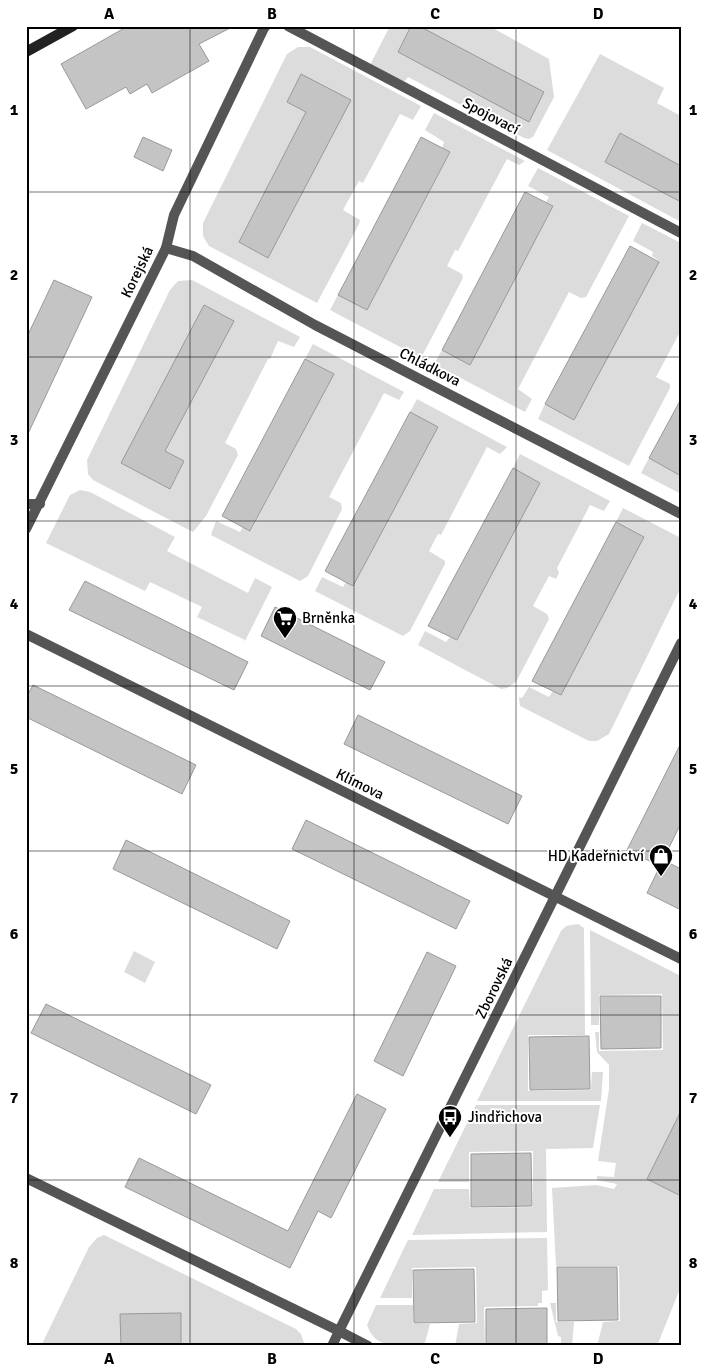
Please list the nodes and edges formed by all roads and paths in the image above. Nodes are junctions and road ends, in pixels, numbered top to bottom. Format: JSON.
{"nodes":[{"id":1,"x":73,"y":26,"type":"edge"},
{"id":2,"x":266,"y":26,"type":"edge"},
{"id":3,"x":288,"y":26,"type":"edge"},
{"id":4,"x":26,"y":52,"type":"edge"},
{"id":5,"x":681,"y":233,"type":"edge"},
{"id":6,"x":166,"y":248,"type":"junction"},
{"id":7,"x":26,"y":504,"type":"edge"},
{"id":8,"x":40,"y":504,"type":"junction"},
{"id":9,"x":681,"y":514,"type":"edge"},
{"id":10,"x":26,"y":529,"type":"edge"},
{"id":11,"x":26,"y":634,"type":"edge"},
{"id":12,"x":681,"y":643,"type":"edge"},
{"id":13,"x":555,"y":898,"type":"junction"},
{"id":14,"x":681,"y":959,"type":"edge"},
{"id":15,"x":26,"y":1178,"type":"edge"},
{"id":16,"x":339,"y":1331,"type":"junction"},
{"id":17,"x":332,"y":1346,"type":"edge"},
{"id":18,"x":368,"y":1346,"type":"edge"}],
"edges":[{"from":1,"to":4,"type":"main road"},
{"from":2,"to":6,"type":"street","name":"Korejská"},
{"from":3,"to":5,"type":"street","name":"Spojovací"},
{"from":6,"to":8,"type":"street","name":"Korejská"},
{"from":6,"to":9,"type":"street","name":"Chládkova"},
{"from":7,"to":8,"type":"street"},
{"from":8,"to":10,"type":"street","name":"Korejská"},
{"from":11,"to":13,"type":"street","name":"Klímova"},
{"from":12,"to":13,"type":"street","name":"Zborovská"},
{"from":13,"to":14,"type":"street","name":"Klímova"},
{"from":13,"to":16,"type":"street","name":"Zborovská"},
{"from":15,"to":16,"type":"street"},
{"from":16,"to":17,"type":"street","name":"Zborovská"},
{"from":16,"to":18,"type":"street"}]}
